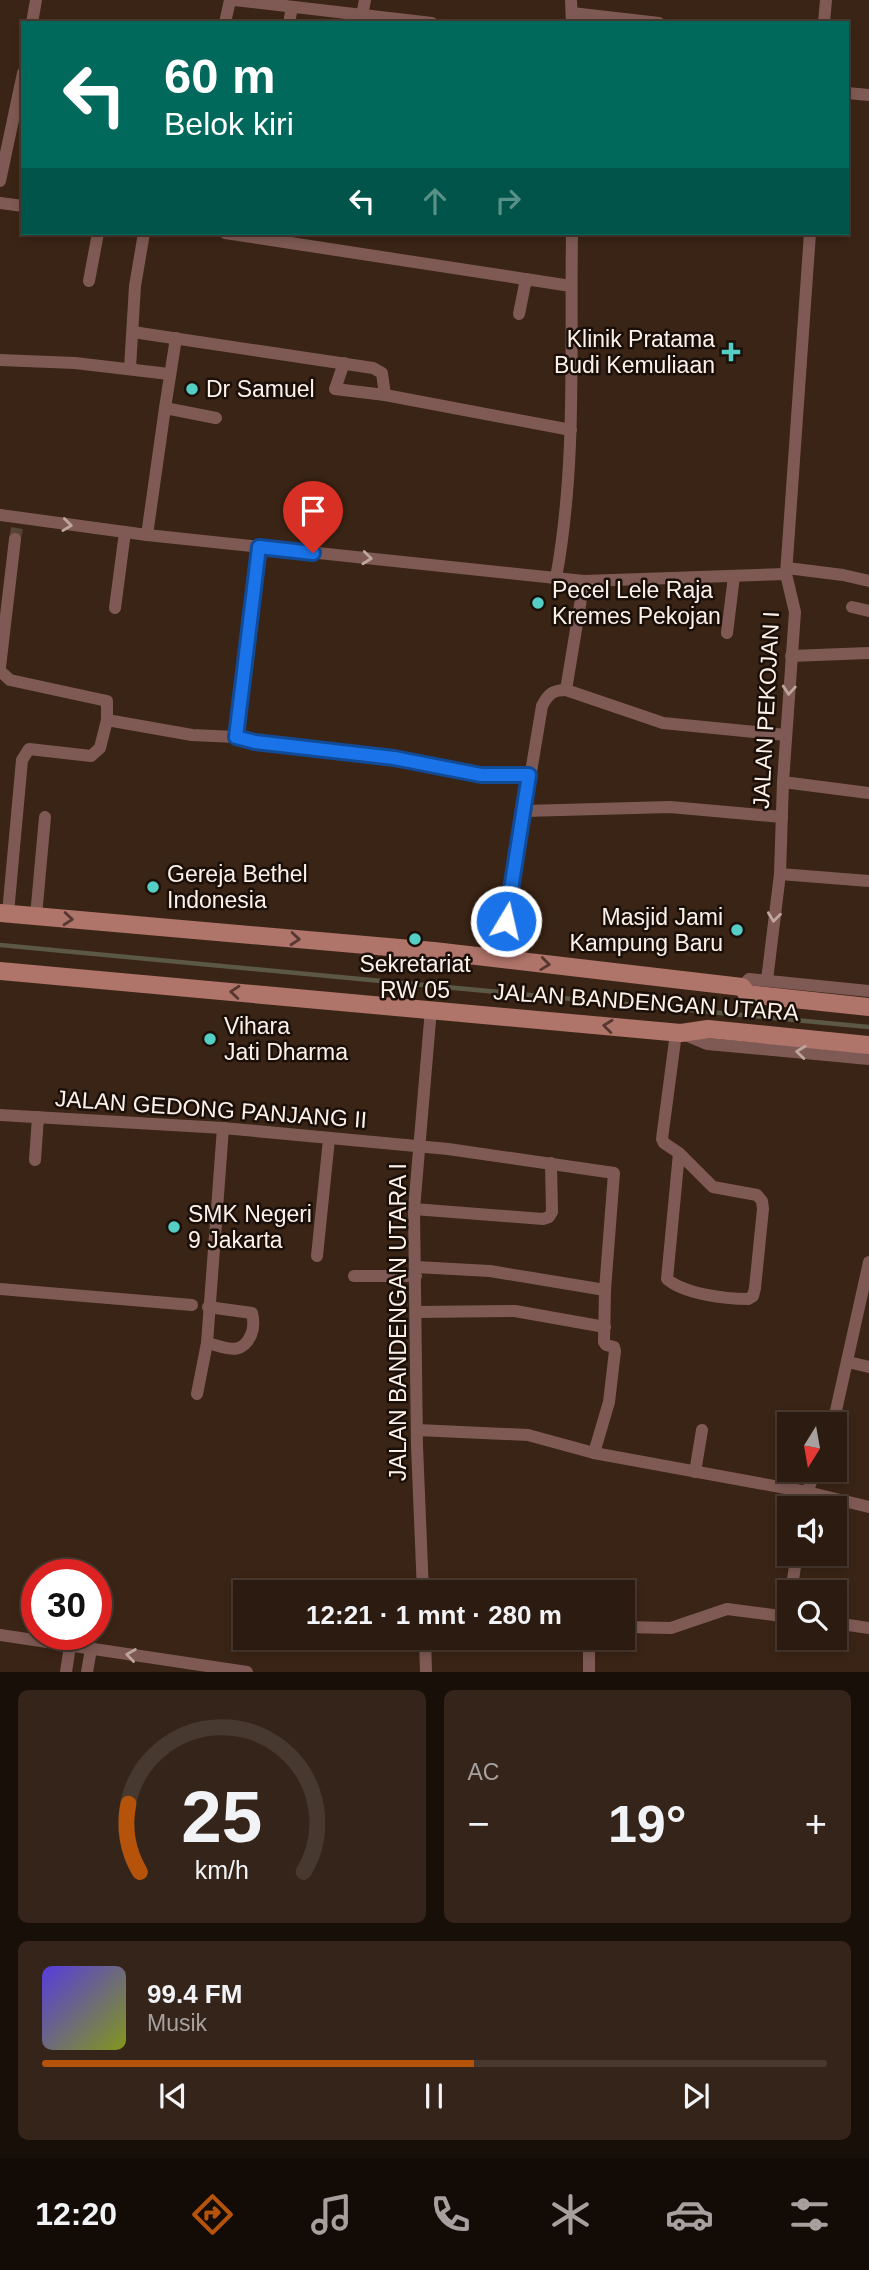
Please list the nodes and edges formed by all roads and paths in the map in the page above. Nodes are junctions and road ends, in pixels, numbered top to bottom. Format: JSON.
{"nodes":[{"id":1,"x":36,"y":0,"type":"edge"},
{"id":2,"x":232,"y":0,"type":"edge"},
{"id":3,"x":365,"y":0,"type":"edge"},
{"id":4,"x":826,"y":0,"type":"edge"},
{"id":5,"x":292,"y":7,"type":"junction"},
{"id":6,"x":572,"y":12,"type":"edge"},
{"id":7,"x":362,"y":15,"type":"junction"},
{"id":8,"x":317,"y":16,"type":"edge"},
{"id":9,"x":32,"y":21,"type":"edge"},
{"id":10,"x":226,"y":21,"type":"edge"},
{"id":11,"x":289,"y":21,"type":"edge"},
{"id":12,"x":414,"y":21,"type":"edge"},
{"id":13,"x":643,"y":21,"type":"edge"},
{"id":14,"x":824,"y":21,"type":"edge"},
{"id":15,"x":21,"y":82,"type":"edge"},
{"id":16,"x":849,"y":93,"type":"edge"},
{"id":17,"x":869,"y":95,"type":"edge"},
{"id":18,"x":0,"y":181,"type":"edge"},
{"id":19,"x":0,"y":202,"type":"edge"},
{"id":20,"x":21,"y":206,"type":"edge"},
{"id":21,"x":98,"y":235,"type":"edge"},
{"id":22,"x":144,"y":235,"type":"edge"},
{"id":23,"x":238,"y":235,"type":"edge"},
{"id":24,"x":572,"y":235,"type":"edge"},
{"id":25,"x":810,"y":235,"type":"edge"},
{"id":26,"x":526,"y":279,"type":"junction"},
{"id":27,"x":89,"y":281,"type":"dead end"},
{"id":28,"x":571,"y":286,"type":"junction"},
{"id":29,"x":519,"y":314,"type":"dead end"},
{"id":30,"x":133,"y":332,"type":"junction"},
{"id":31,"x":176,"y":338,"type":"junction"},
{"id":32,"x":0,"y":360,"type":"edge"},
{"id":33,"x":344,"y":363,"type":"junction"},
{"id":34,"x":130,"y":368,"type":"junction"},
{"id":35,"x":169,"y":373,"type":"junction"},
{"id":36,"x":385,"y":395,"type":"junction"},
{"id":37,"x":165,"y":408,"type":"junction"},
{"id":38,"x":216,"y":418,"type":"dead end"},
{"id":39,"x":571,"y":430,"type":"junction"},
{"id":40,"x":0,"y":515,"type":"edge"},
{"id":41,"x":17,"y":529,"type":"junction"},
{"id":42,"x":125,"y":532,"type":"junction"},
{"id":43,"x":147,"y":535,"type":"junction"},
{"id":44,"x":259,"y":547,"type":"junction"},
{"id":45,"x":786,"y":571,"type":"junction"},
{"id":46,"x":734,"y":576,"type":"junction"},
{"id":47,"x":556,"y":578,"type":"junction"},
{"id":48,"x":584,"y":581,"type":"junction"},
{"id":49,"x":869,"y":581,"type":"edge"},
{"id":50,"x":852,"y":607,"type":"dead end"},
{"id":51,"x":115,"y":608,"type":"dead end"},
{"id":52,"x":869,"y":611,"type":"edge"},
{"id":53,"x":727,"y":633,"type":"dead end"},
{"id":54,"x":869,"y":653,"type":"edge"},
{"id":55,"x":791,"y":656,"type":"junction"},
{"id":56,"x":0,"y":669,"type":"edge"},
{"id":57,"x":566,"y":690,"type":"junction"},
{"id":58,"x":107,"y":720,"type":"junction"},
{"id":59,"x":786,"y":736,"type":"junction"},
{"id":60,"x":236,"y":737,"type":"junction"},
{"id":61,"x":529,"y":775,"type":"junction"},
{"id":62,"x":783,"y":782,"type":"junction"},
{"id":63,"x":869,"y":793,"type":"edge"},
{"id":64,"x":524,"y":811,"type":"junction"},
{"id":65,"x":45,"y":817,"type":"dead end"},
{"id":66,"x":782,"y":817,"type":"junction"},
{"id":67,"x":780,"y":874,"type":"junction"},
{"id":68,"x":869,"y":881,"type":"edge"},
{"id":69,"x":4,"y":913,"type":"edge"},
{"id":70,"x":36,"y":916,"type":"junction"},
{"id":71,"x":500,"y":958,"type":"junction"},
{"id":72,"x":0,"y":971,"type":"edge"},
{"id":73,"x":767,"y":988,"type":"junction"},
{"id":74,"x":869,"y":991,"type":"edge"},
{"id":75,"x":869,"y":1007,"type":"edge"},
{"id":76,"x":431,"y":1009,"type":"junction"},
{"id":77,"x":679,"y":1033,"type":"junction"},
{"id":78,"x":869,"y":1045,"type":"edge"},
{"id":79,"x":869,"y":1059,"type":"edge"},
{"id":80,"x":0,"y":1115,"type":"edge"},
{"id":81,"x":38,"y":1117,"type":"junction"},
{"id":82,"x":223,"y":1128,"type":"junction"},
{"id":83,"x":329,"y":1139,"type":"junction"},
{"id":84,"x":418,"y":1147,"type":"junction"},
{"id":85,"x":679,"y":1153,"type":"junction"},
{"id":86,"x":35,"y":1160,"type":"dead end"},
{"id":87,"x":551,"y":1163,"type":"junction"},
{"id":88,"x":414,"y":1209,"type":"junction"},
{"id":89,"x":317,"y":1256,"type":"dead end"},
{"id":90,"x":869,"y":1262,"type":"edge"},
{"id":91,"x":416,"y":1271,"type":"junction"},
{"id":92,"x":354,"y":1276,"type":"dead end"},
{"id":93,"x":0,"y":1289,"type":"edge"},
{"id":94,"x":605,"y":1290,"type":"junction"},
{"id":95,"x":192,"y":1305,"type":"dead end"},
{"id":96,"x":208,"y":1307,"type":"junction"},
{"id":97,"x":864,"y":1307,"type":"edge"},
{"id":98,"x":415,"y":1312,"type":"junction"},
{"id":99,"x":605,"y":1327,"type":"junction"},
{"id":100,"x":206,"y":1343,"type":"junction"},
{"id":101,"x":848,"y":1362,"type":"junction"},
{"id":102,"x":869,"y":1367,"type":"edge"},
{"id":103,"x":197,"y":1394,"type":"dead end"},
{"id":104,"x":836,"y":1412,"type":"edge"},
{"id":105,"x":417,"y":1430,"type":"junction"},
{"id":106,"x":702,"y":1430,"type":"dead end"},
{"id":107,"x":594,"y":1453,"type":"junction"},
{"id":108,"x":695,"y":1472,"type":"junction"},
{"id":109,"x":811,"y":1482,"type":"edge"},
{"id":110,"x":807,"y":1492,"type":"junction"},
{"id":111,"x":806,"y":1496,"type":"edge"},
{"id":112,"x":869,"y":1507,"type":"edge"},
{"id":113,"x":423,"y":1580,"type":"edge"},
{"id":114,"x":777,"y":1613,"type":"edge"},
{"id":115,"x":847,"y":1625,"type":"edge"},
{"id":116,"x":635,"y":1627,"type":"edge"},
{"id":117,"x":869,"y":1628,"type":"edge"},
{"id":118,"x":0,"y":1635,"type":"edge"},
{"id":119,"x":21,"y":1637,"type":"edge"},
{"id":120,"x":69,"y":1650,"type":"edge"},
{"id":121,"x":91,"y":1650,"type":"edge"},
{"id":122,"x":96,"y":1650,"type":"edge"},
{"id":123,"x":425,"y":1650,"type":"edge"},
{"id":124,"x":589,"y":1650,"type":"edge"},
{"id":125,"x":195,"y":1668,"type":"edge"},
{"id":126,"x":66,"y":1671,"type":"edge"},
{"id":127,"x":87,"y":1671,"type":"edge"},
{"id":128,"x":247,"y":1671,"type":"edge"},
{"id":129,"x":426,"y":1671,"type":"edge"},
{"id":130,"x":589,"y":1671,"type":"edge"}],
"edges":[{"from":1,"to":9,"type":"street"},
{"from":2,"to":5,"type":"street"},
{"from":2,"to":10,"type":"street"},
{"from":3,"to":7,"type":"street"},
{"from":4,"to":14,"type":"street"},
{"from":5,"to":8,"type":"street"},
{"from":5,"to":11,"type":"street"},
{"from":6,"to":13,"type":"street"},
{"from":7,"to":8,"type":"street"},
{"from":7,"to":12,"type":"street"},
{"from":15,"to":18,"type":"street"},
{"from":16,"to":17,"type":"street"},
{"from":19,"to":20,"type":"street"},
{"from":21,"to":27,"type":"street"},
{"from":22,"to":30,"type":"street"},
{"from":23,"to":26,"type":"street"},
{"from":24,"to":28,"type":"street"},
{"from":25,"to":45,"type":"street","name":"JALAN PEKOJAN I"},
{"from":26,"to":28,"type":"street"},
{"from":26,"to":29,"type":"street"},
{"from":28,"to":39,"type":"street"},
{"from":30,"to":31,"type":"street"},
{"from":30,"to":34,"type":"street"},
{"from":31,"to":33,"type":"street"},
{"from":31,"to":35,"type":"street"},
{"from":32,"to":34,"type":"street"},
{"from":33,"to":36,"type":"street"},
{"from":33,"to":36,"type":"street"},
{"from":34,"to":35,"type":"street"},
{"from":35,"to":37,"type":"street"},
{"from":36,"to":39,"type":"street"},
{"from":37,"to":38,"type":"street"},
{"from":37,"to":43,"type":"street"},
{"from":39,"to":47,"type":"street"},
{"from":40,"to":41,"type":"street"},
{"from":41,"to":42,"type":"street","one_way":true},
{"from":41,"to":56,"type":"street"},
{"from":42,"to":43,"type":"street"},
{"from":42,"to":51,"type":"street"},
{"from":43,"to":44,"type":"street"},
{"from":44,"to":47,"type":"street","one_way":true},
{"from":44,"to":60,"type":"street"},
{"from":45,"to":46,"type":"street"},
{"from":45,"to":49,"type":"street"},
{"from":45,"to":55,"type":"street","name":"JALAN PEKOJAN I"},
{"from":46,"to":48,"type":"street"},
{"from":46,"to":53,"type":"street"},
{"from":47,"to":48,"type":"street"},
{"from":48,"to":57,"type":"street"},
{"from":50,"to":52,"type":"street"},
{"from":54,"to":55,"type":"street"},
{"from":55,"to":59,"type":"street","name":"JALAN PEKOJAN I","one_way":true},
{"from":56,"to":58,"type":"street"},
{"from":57,"to":59,"type":"street"},
{"from":57,"to":61,"type":"street"},
{"from":58,"to":60,"type":"street"},
{"from":58,"to":69,"type":"street"},
{"from":59,"to":62,"type":"street","name":"JALAN PEKOJAN I"},
{"from":60,"to":61,"type":"street"},
{"from":61,"to":64,"type":"street"},
{"from":62,"to":63,"type":"street"},
{"from":62,"to":66,"type":"street","name":"JALAN PEKOJAN I"},
{"from":64,"to":66,"type":"street"},
{"from":64,"to":71,"type":"street"},
{"from":65,"to":70,"type":"street"},
{"from":66,"to":67,"type":"street","name":"JALAN PEKOJAN I"},
{"from":67,"to":68,"type":"street"},
{"from":67,"to":73,"type":"street","name":"JALAN PEKOJAN I","one_way":true},
{"from":69,"to":70,"type":"main road"},
{"from":70,"to":71,"type":"main road","one_way":true},
{"from":71,"to":73,"type":"main road","one_way":true},
{"from":76,"to":72,"type":"main road","name":"JALAN BANDENGAN UTARA","one_way":true},
{"from":73,"to":74,"type":"street"},
{"from":73,"to":75,"type":"main road"},
{"from":77,"to":76,"type":"main road","name":"JALAN BANDENGAN UTARA","one_way":true},
{"from":76,"to":84,"type":"street","name":"JALAN BANDENGAN UTARA I"},
{"from":77,"to":78,"type":"main road","name":"JALAN BANDENGAN UTARA"},
{"from":79,"to":77,"type":"street","one_way":true},
{"from":77,"to":85,"type":"street"},
{"from":80,"to":81,"type":"street","name":"JALAN GEDONG PANJANG II"},
{"from":81,"to":82,"type":"street","name":"JALAN GEDONG PANJANG II"},
{"from":81,"to":86,"type":"street"},
{"from":82,"to":83,"type":"street","name":"JALAN GEDONG PANJANG II"},
{"from":82,"to":96,"type":"street"},
{"from":83,"to":84,"type":"street","name":"JALAN GEDONG PANJANG II"},
{"from":83,"to":89,"type":"street"},
{"from":84,"to":87,"type":"street","name":"JALAN GEDONG PANJANG II"},
{"from":84,"to":88,"type":"street","name":"JALAN BANDENGAN UTARA I"},
{"from":85,"to":85,"type":"street"},
{"from":87,"to":88,"type":"street"},
{"from":87,"to":94,"type":"street","name":"JALAN GEDONG PANJANG II"},
{"from":88,"to":91,"type":"street","name":"JALAN BANDENGAN UTARA I"},
{"from":90,"to":97,"type":"street"},
{"from":91,"to":92,"type":"street"},
{"from":91,"to":94,"type":"street"},
{"from":91,"to":98,"type":"street","name":"JALAN BANDENGAN UTARA I"},
{"from":93,"to":95,"type":"street"},
{"from":94,"to":99,"type":"street"},
{"from":96,"to":100,"type":"street"},
{"from":96,"to":100,"type":"street"},
{"from":97,"to":101,"type":"street"},
{"from":98,"to":99,"type":"street"},
{"from":98,"to":105,"type":"street","name":"JALAN BANDENGAN UTARA I"},
{"from":99,"to":107,"type":"street"},
{"from":100,"to":103,"type":"street"},
{"from":101,"to":102,"type":"street"},
{"from":101,"to":104,"type":"street"},
{"from":105,"to":107,"type":"street"},
{"from":105,"to":113,"type":"street","name":"JALAN BANDENGAN UTARA I"},
{"from":106,"to":108,"type":"street"},
{"from":107,"to":108,"type":"street"},
{"from":108,"to":110,"type":"street"},
{"from":109,"to":110,"type":"street"},
{"from":110,"to":111,"type":"street"},
{"from":110,"to":112,"type":"street"},
{"from":114,"to":116,"type":"street"},
{"from":115,"to":117,"type":"street"},
{"from":118,"to":119,"type":"street"},
{"from":120,"to":126,"type":"street"},
{"from":121,"to":127,"type":"street"},
{"from":125,"to":122,"type":"street","one_way":true},
{"from":123,"to":129,"type":"street"},
{"from":124,"to":130,"type":"street"},
{"from":125,"to":128,"type":"street"}]}
